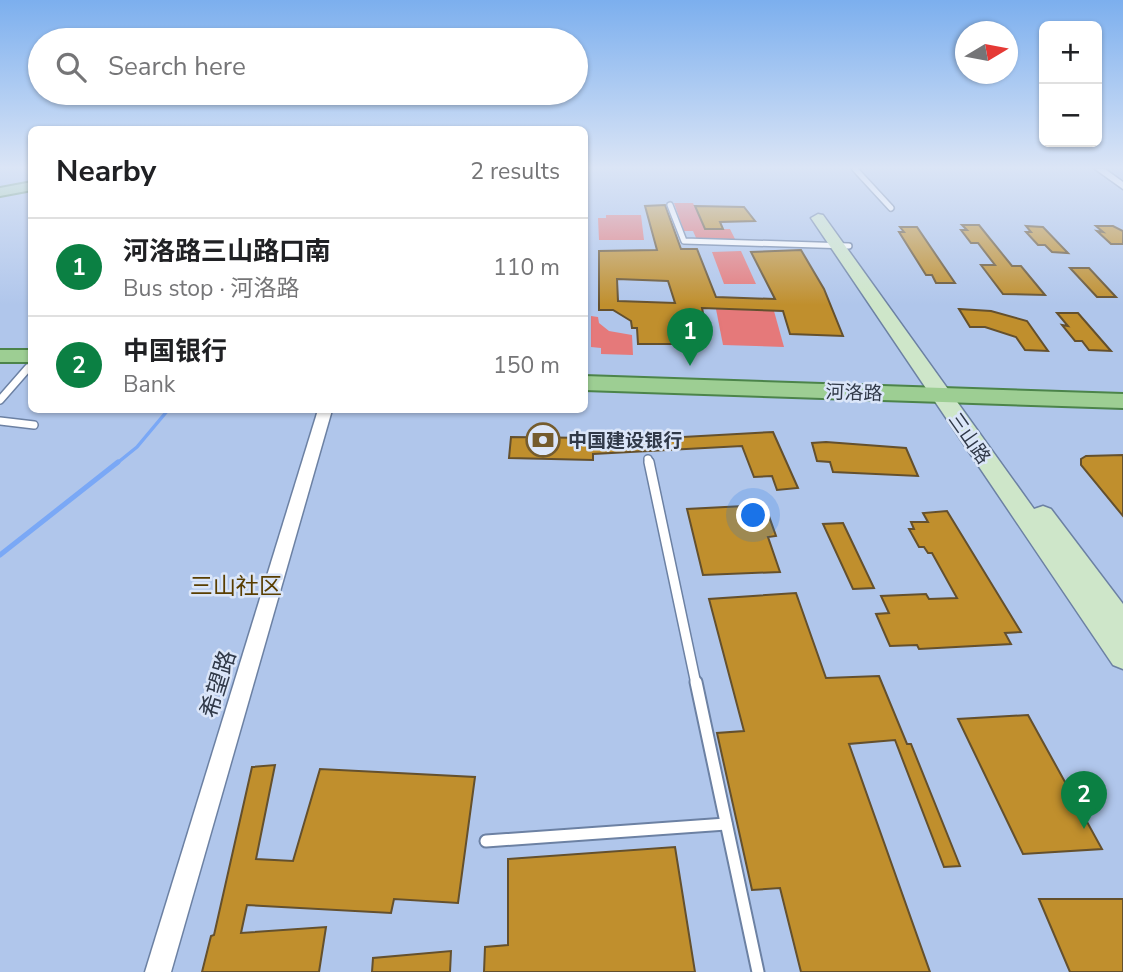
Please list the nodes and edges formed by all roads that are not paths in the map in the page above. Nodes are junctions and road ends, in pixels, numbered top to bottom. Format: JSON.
{"nodes":[{"id":1,"x":674,"y":214,"type":"edge"},
{"id":2,"x":823,"y":218,"type":"dead end"},
{"id":3,"x":842,"y":246,"type":"junction"},
{"id":4,"x":0,"y":356,"type":"edge"},
{"id":5,"x":28,"y":363,"type":"edge"},
{"id":6,"x":28,"y":364,"type":"edge"},
{"id":7,"x":28,"y":366,"type":"edge"},
{"id":8,"x":0,"y":368,"type":"edge"},
{"id":9,"x":588,"y":372,"type":"edge"},
{"id":10,"x":588,"y":383,"type":"edge"},
{"id":11,"x":944,"y":389,"type":"junction"},
{"id":12,"x":1123,"y":389,"type":"edge"},
{"id":13,"x":0,"y":400,"type":"edge"},
{"id":14,"x":1123,"y":401,"type":"edge"},
{"id":15,"x":324,"y":413,"type":"edge"},
{"id":16,"x":0,"y":421,"type":"edge"},
{"id":17,"x":34,"y":425,"type":"dead end"},
{"id":18,"x":648,"y":459,"type":"dead end"},
{"id":19,"x":1123,"y":625,"type":"edge"},
{"id":20,"x":1123,"y":656,"type":"edge"},
{"id":21,"x":726,"y":824,"type":"junction"},
{"id":22,"x":486,"y":841,"type":"dead end"},
{"id":23,"x":158,"y":972,"type":"edge"},
{"id":24,"x":758,"y":972,"type":"edge"}],
"edges":[{"from":1,"to":3,"type":"lane"},
{"from":2,"to":3,"type":"street","name":"三山路"},
{"from":3,"to":11,"type":"street","name":"三山路"},
{"from":4,"to":5,"type":"main road"},
{"from":6,"to":8,"type":"main road"},
{"from":7,"to":13,"type":"lane"},
{"from":9,"to":11,"type":"main road","name":"河洛路"},
{"from":10,"to":11,"type":"main road","name":"河洛路"},
{"from":11,"to":12,"type":"main road","name":"河洛路"},
{"from":11,"to":14,"type":"main road","name":"河洛路"},
{"from":11,"to":19,"type":"street","name":"三山路"},
{"from":11,"to":20,"type":"street","name":"三山路"},
{"from":15,"to":23,"type":"street","name":"希望路"},
{"from":16,"to":17,"type":"lane"},
{"from":18,"to":21,"type":"lane"},
{"from":21,"to":22,"type":"lane"},
{"from":21,"to":24,"type":"lane"}]}
